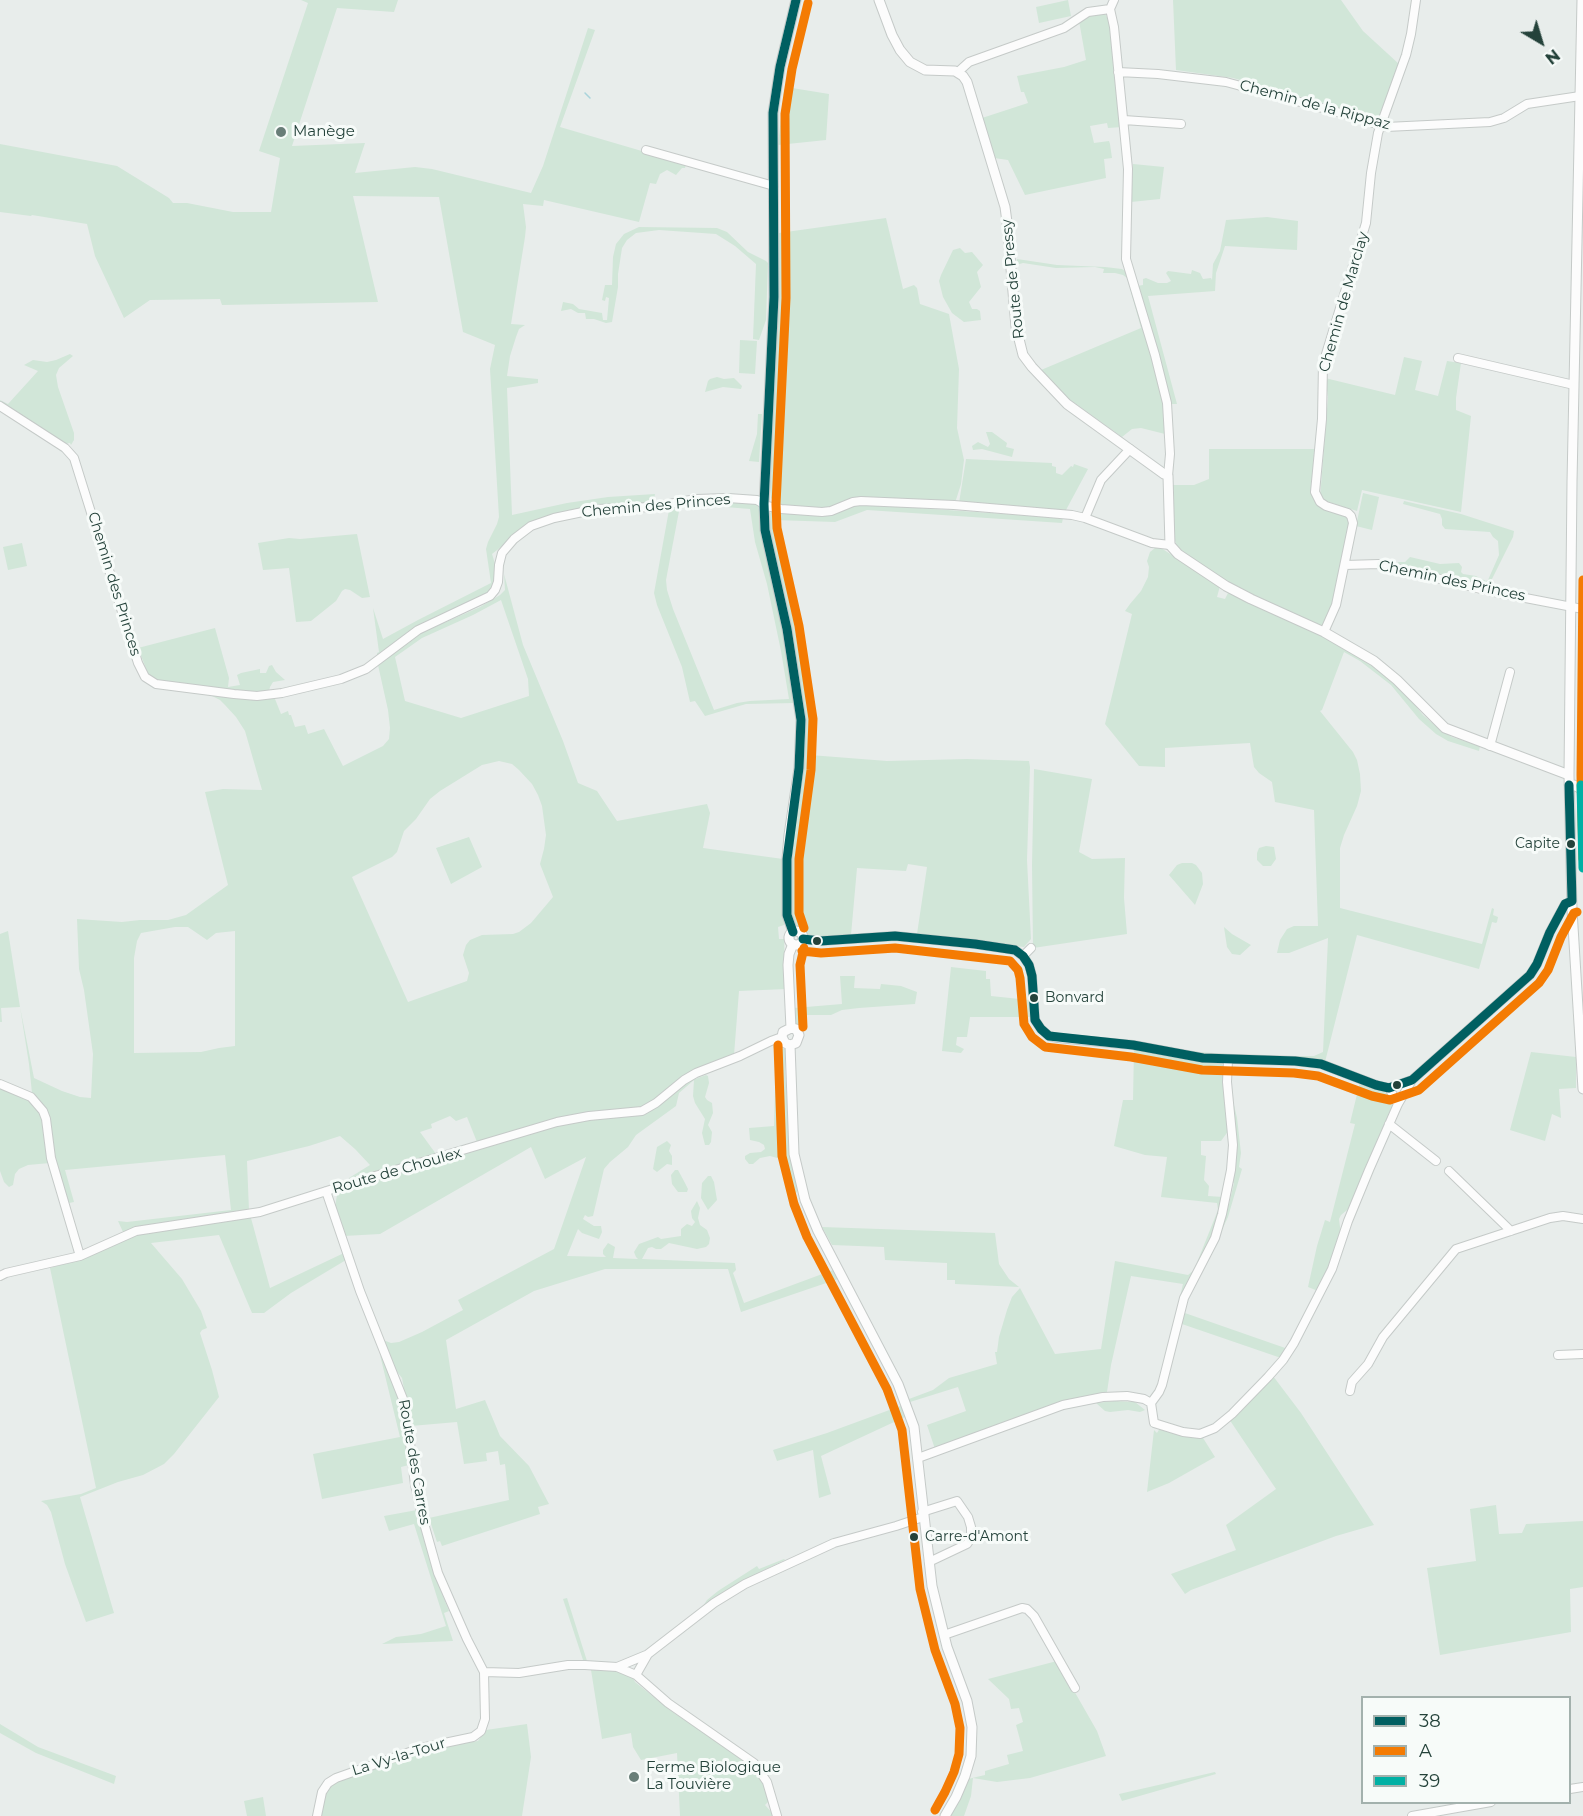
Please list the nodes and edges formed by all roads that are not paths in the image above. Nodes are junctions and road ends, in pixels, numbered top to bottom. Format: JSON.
{"nodes":[{"id":1,"x":796,"y":0,"type":"edge"},
{"id":2,"x":879,"y":0,"type":"edge"},
{"id":3,"x":1114,"y":0,"type":"edge"},
{"id":4,"x":1416,"y":0,"type":"edge"},
{"id":5,"x":1582,"y":0,"type":"edge"},
{"id":6,"x":1110,"y":9,"type":"junction"},
{"id":7,"x":958,"y":72,"type":"junction"},
{"id":8,"x":1118,"y":72,"type":"junction"},
{"id":9,"x":1581,"y":93,"type":"edge"},
{"id":10,"x":1124,"y":120,"type":"junction"},
{"id":11,"x":1181,"y":124,"type":"dead end"},
{"id":12,"x":1381,"y":126,"type":"junction"},
{"id":13,"x":646,"y":150,"type":"dead end"},
{"id":14,"x":774,"y":186,"type":"junction"},
{"id":15,"x":1458,"y":358,"type":"dead end"},
{"id":16,"x":1574,"y":385,"type":"junction"},
{"id":17,"x":0,"y":406,"type":"edge"},
{"id":18,"x":1130,"y":449,"type":"junction"},
{"id":19,"x":1168,"y":476,"type":"junction"},
{"id":20,"x":764,"y":504,"type":"junction"},
{"id":21,"x":1085,"y":518,"type":"junction"},
{"id":22,"x":1170,"y":545,"type":"junction"},
{"id":23,"x":1345,"y":565,"type":"junction"},
{"id":24,"x":1571,"y":606,"type":"junction"},
{"id":25,"x":1583,"y":609,"type":"edge"},
{"id":26,"x":1324,"y":632,"type":"junction"},
{"id":27,"x":1510,"y":672,"type":"dead end"},
{"id":28,"x":1490,"y":746,"type":"junction"},
{"id":29,"x":1569,"y":775,"type":"junction"},
{"id":30,"x":1569,"y":785,"type":"junction"},
{"id":31,"x":1583,"y":790,"type":"edge"},
{"id":32,"x":1572,"y":901,"type":"junction"},
{"id":33,"x":793,"y":932,"type":"junction"},
{"id":34,"x":803,"y":939,"type":"junction"},
{"id":35,"x":793,"y":944,"type":"junction"},
{"id":36,"x":1031,"y":948,"type":"dead end"},
{"id":37,"x":1579,"y":950,"type":"edge"},
{"id":38,"x":1023,"y":956,"type":"junction"},
{"id":39,"x":791,"y":1028,"type":"junction"},
{"id":40,"x":782,"y":1037,"type":"junction"},
{"id":41,"x":790,"y":1045,"type":"junction"},
{"id":42,"x":1228,"y":1060,"type":"junction"},
{"id":43,"x":1412,"y":1080,"type":"junction"},
{"id":44,"x":0,"y":1084,"type":"edge"},
{"id":45,"x":1389,"y":1088,"type":"junction"},
{"id":46,"x":1583,"y":1089,"type":"edge"},
{"id":47,"x":1398,"y":1104,"type":"junction"},
{"id":48,"x":1389,"y":1124,"type":"junction"},
{"id":49,"x":1436,"y":1161,"type":"dead end"},
{"id":50,"x":1449,"y":1171,"type":"dead end"},
{"id":51,"x":326,"y":1191,"type":"junction"},
{"id":52,"x":1583,"y":1219,"type":"edge"},
{"id":53,"x":1511,"y":1231,"type":"junction"},
{"id":54,"x":80,"y":1256,"type":"junction"},
{"id":55,"x":0,"y":1276,"type":"edge"},
{"id":56,"x":1583,"y":1354,"type":"edge"},
{"id":57,"x":1558,"y":1356,"type":"dead end"},
{"id":58,"x":1350,"y":1391,"type":"dead end"},
{"id":59,"x":1151,"y":1403,"type":"junction"},
{"id":60,"x":918,"y":1458,"type":"junction"},
{"id":61,"x":923,"y":1514,"type":"junction"},
{"id":62,"x":929,"y":1562,"type":"junction"},
{"id":63,"x":944,"y":1635,"type":"junction"},
{"id":64,"x":648,"y":1654,"type":"junction"},
{"id":65,"x":617,"y":1666,"type":"junction"},
{"id":66,"x":484,"y":1672,"type":"junction"},
{"id":67,"x":636,"y":1675,"type":"junction"},
{"id":68,"x":1076,"y":1688,"type":"dead end"},
{"id":69,"x":1485,"y":1804,"type":"edge"},
{"id":70,"x":317,"y":1816,"type":"edge"},
{"id":71,"x":777,"y":1816,"type":"edge"},
{"id":72,"x":945,"y":1816,"type":"edge"},
{"id":73,"x":1412,"y":1816,"type":"edge"}],
"edges":[{"from":1,"to":14,"type":"street"},
{"from":2,"to":7,"type":"street"},
{"from":3,"to":6,"type":"street"},
{"from":4,"to":12,"type":"street"},
{"from":5,"to":9,"type":"street"},
{"from":6,"to":7,"type":"street"},
{"from":6,"to":8,"type":"street"},
{"from":7,"to":18,"type":"street","name":"Route de Pressy"},
{"from":8,"to":10,"type":"street"},
{"from":8,"to":12,"type":"street","name":"Chemin de la Rippaz"},
{"from":9,"to":12,"type":"street","name":"Chemin de la Rippaz"},
{"from":9,"to":16,"type":"street"},
{"from":10,"to":11,"type":"street"},
{"from":10,"to":19,"type":"street"},
{"from":12,"to":23,"type":"street","name":"Chemin de Marclay"},
{"from":13,"to":14,"type":"street"},
{"from":14,"to":20,"type":"street"},
{"from":15,"to":16,"type":"street"},
{"from":16,"to":24,"type":"street"},
{"from":17,"to":20,"type":"street","name":"Chemin des Princes"},
{"from":18,"to":19,"type":"street","name":"Route de Pressy"},
{"from":18,"to":21,"type":"street"},
{"from":19,"to":22,"type":"street"},
{"from":20,"to":21,"type":"street","name":"Chemin des Princes"},
{"from":20,"to":33,"type":"street"},
{"from":21,"to":22,"type":"street","name":"Chemin des Princes"},
{"from":22,"to":26,"type":"street","name":"Chemin des Princes"},
{"from":23,"to":24,"type":"street","name":"Chemin des Princes"},
{"from":23,"to":26,"type":"street"},
{"from":24,"to":25,"type":"street","name":"Chemin des Princes"},
{"from":24,"to":29,"type":"street"},
{"from":26,"to":28,"type":"street","name":"Chemin des Princes"},
{"from":27,"to":28,"type":"street"},
{"from":28,"to":29,"type":"street","name":"Chemin des Princes"},
{"from":29,"to":30,"type":"street"},
{"from":30,"to":31,"type":"street"},
{"from":30,"to":32,"type":"street"},
{"from":32,"to":37,"type":"street"},
{"from":32,"to":43,"type":"street"},
{"from":33,"to":34,"type":"street"},
{"from":33,"to":35,"type":"street"},
{"from":34,"to":35,"type":"street"},
{"from":34,"to":38,"type":"street"},
{"from":35,"to":39,"type":"street"},
{"from":36,"to":38,"type":"street"},
{"from":37,"to":46,"type":"street"},
{"from":38,"to":42,"type":"street"},
{"from":39,"to":40,"type":"street"},
{"from":39,"to":41,"type":"street"},
{"from":40,"to":41,"type":"street"},
{"from":40,"to":51,"type":"street","name":"Route de Choulex"},
{"from":41,"to":60,"type":"street"},
{"from":42,"to":45,"type":"street"},
{"from":42,"to":59,"type":"street"},
{"from":43,"to":45,"type":"street"},
{"from":43,"to":47,"type":"street"},
{"from":44,"to":54,"type":"street"},
{"from":45,"to":47,"type":"street"},
{"from":47,"to":48,"type":"street"},
{"from":48,"to":49,"type":"street"},
{"from":48,"to":59,"type":"street"},
{"from":50,"to":53,"type":"street"},
{"from":51,"to":54,"type":"street","name":"Route de Choulex"},
{"from":51,"to":66,"type":"street","name":"Route des Carres"},
{"from":52,"to":53,"type":"street"},
{"from":53,"to":58,"type":"street"},
{"from":54,"to":55,"type":"street","name":"Route de Choulex"},
{"from":56,"to":57,"type":"street"},
{"from":59,"to":60,"type":"street"},
{"from":60,"to":61,"type":"street"},
{"from":61,"to":62,"type":"street"},
{"from":61,"to":62,"type":"street"},
{"from":61,"to":64,"type":"street"},
{"from":62,"to":63,"type":"street"},
{"from":63,"to":68,"type":"street"},
{"from":63,"to":72,"type":"street"},
{"from":64,"to":65,"type":"street"},
{"from":64,"to":67,"type":"street"},
{"from":65,"to":66,"type":"street"},
{"from":65,"to":67,"type":"street"},
{"from":66,"to":70,"type":"street","name":"La Vy-la-Tour"},
{"from":67,"to":71,"type":"street"},
{"from":69,"to":73,"type":"street"}]}
